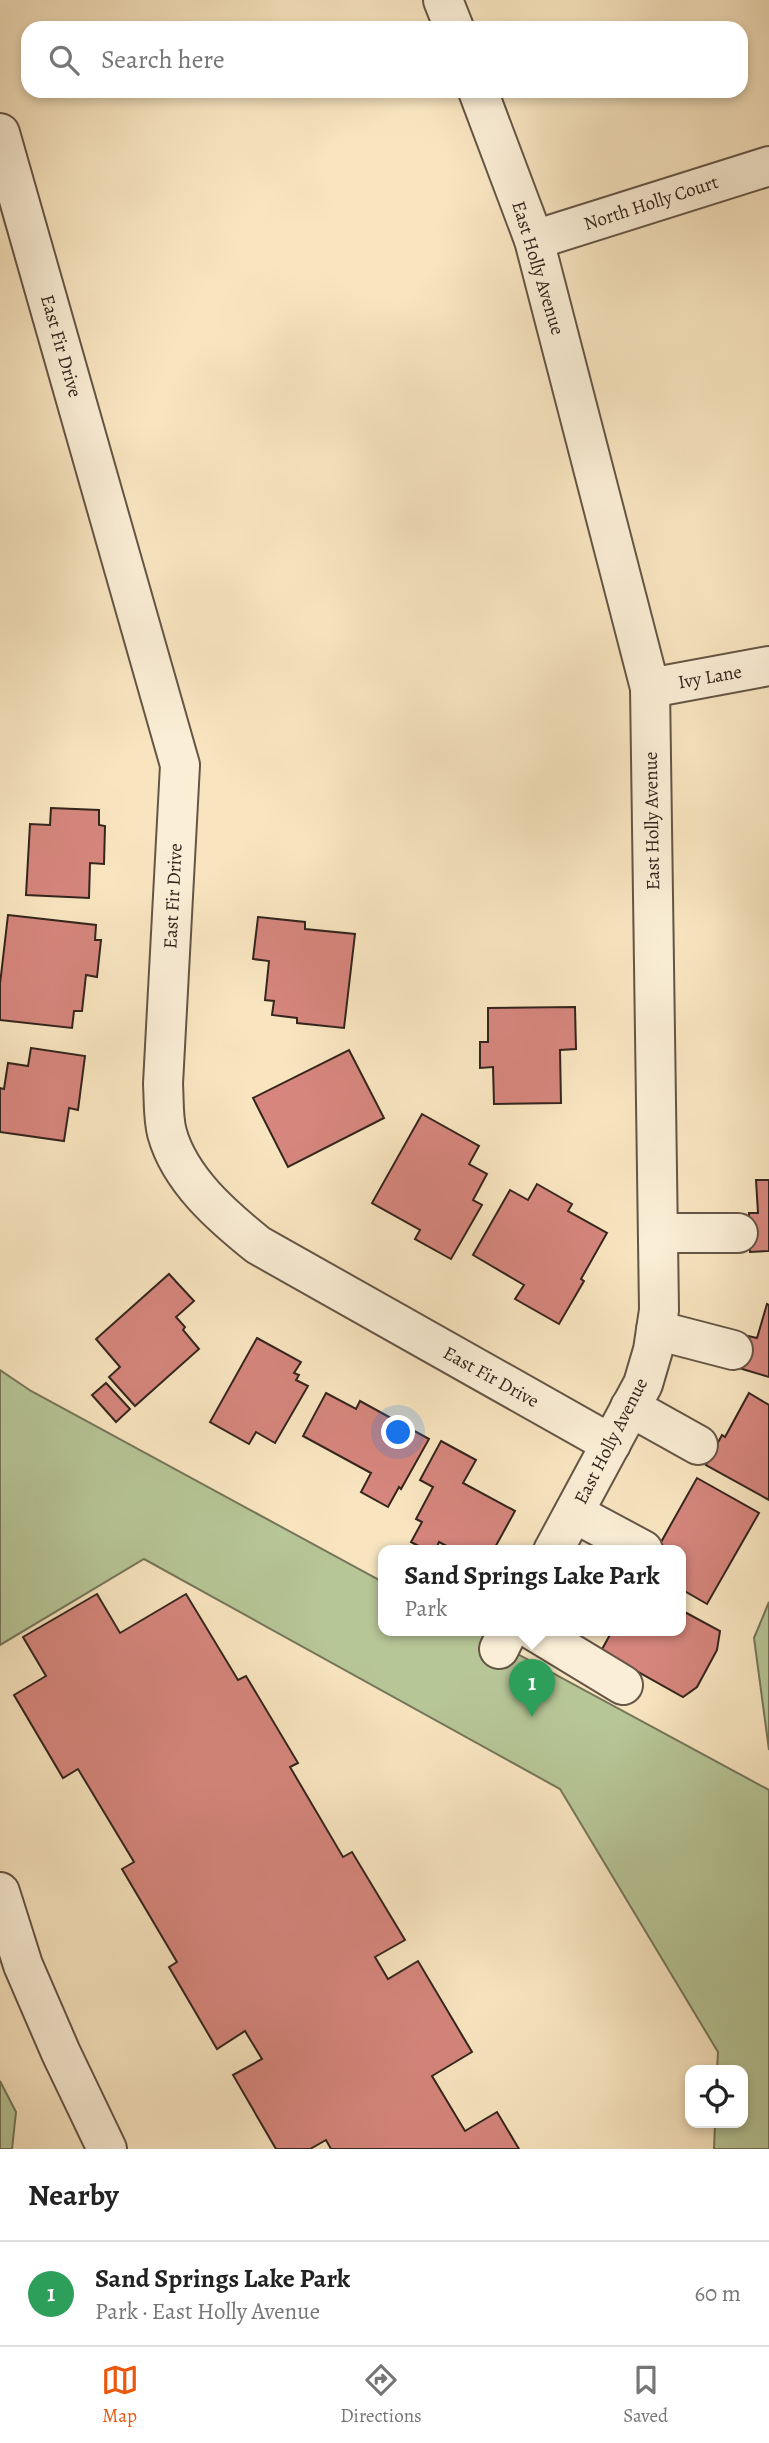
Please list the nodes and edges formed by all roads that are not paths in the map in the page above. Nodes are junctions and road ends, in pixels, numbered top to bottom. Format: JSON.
{"nodes":[{"id":1,"x":443,"y":0,"type":"edge"},
{"id":2,"x":451,"y":21,"type":"edge"},
{"id":3,"x":481,"y":98,"type":"edge"},
{"id":4,"x":0,"y":133,"type":"edge"},
{"id":5,"x":769,"y":166,"type":"edge"},
{"id":6,"x":534,"y":240,"type":"junction"},
{"id":7,"x":769,"y":666,"type":"edge"},
{"id":8,"x":650,"y":688,"type":"junction"},
{"id":9,"x":659,"y":1233,"type":"junction"},
{"id":10,"x":738,"y":1233,"type":"dead end"},
{"id":11,"x":656,"y":1330,"type":"junction"},
{"id":12,"x":733,"y":1350,"type":"dead end"},
{"id":13,"x":630,"y":1407,"type":"junction"},
{"id":14,"x":611,"y":1444,"type":"junction"},
{"id":15,"x":698,"y":1445,"type":"dead end"},
{"id":16,"x":574,"y":1513,"type":"junction"},
{"id":17,"x":556,"y":1545,"type":"edge"},
{"id":18,"x":634,"y":1545,"type":"edge"},
{"id":19,"x":542,"y":1636,"type":"edge"},
{"id":20,"x":623,"y":1685,"type":"dead end"},
{"id":21,"x":0,"y":1892,"type":"edge"},
{"id":22,"x":106,"y":2148,"type":"edge"}],
"edges":[{"from":1,"to":2,"type":"street"},
{"from":3,"to":6,"type":"street","name":"East Holly Avenue"},
{"from":4,"to":14,"type":"street","name":"East Fir Drive"},
{"from":5,"to":6,"type":"street","name":"North Holly Court"},
{"from":6,"to":8,"type":"street","name":"East Holly Avenue"},
{"from":7,"to":8,"type":"street","name":"Ivy Lane"},
{"from":8,"to":9,"type":"street","name":"East Holly Avenue"},
{"from":9,"to":10,"type":"street"},
{"from":9,"to":11,"type":"street","name":"East Holly Avenue"},
{"from":11,"to":12,"type":"street"},
{"from":11,"to":13,"type":"street","name":"East Holly Avenue"},
{"from":13,"to":14,"type":"street","name":"East Holly Avenue"},
{"from":13,"to":15,"type":"street"},
{"from":14,"to":16,"type":"street","name":"East Holly Avenue"},
{"from":16,"to":17,"type":"street","name":"East Holly Avenue"},
{"from":16,"to":18,"type":"street"},
{"from":19,"to":20,"type":"street"},
{"from":21,"to":22,"type":"street"}]}
